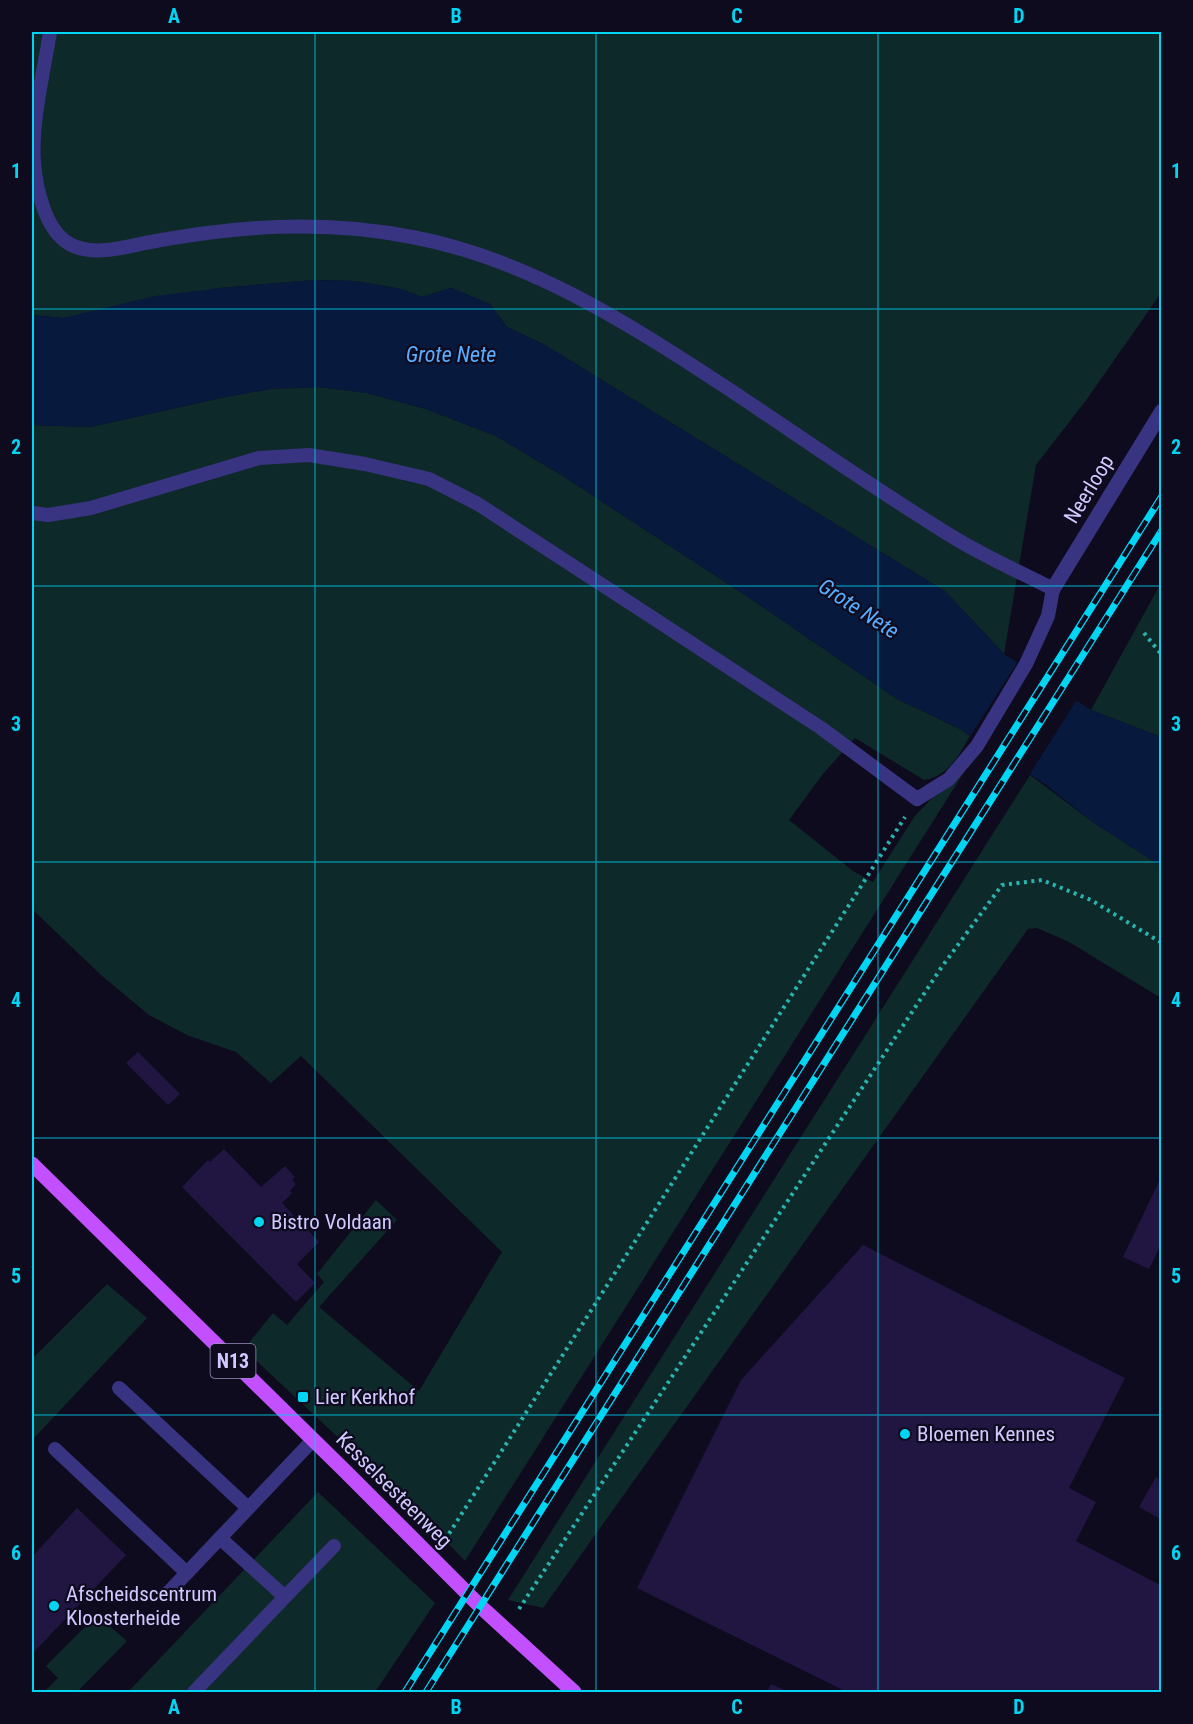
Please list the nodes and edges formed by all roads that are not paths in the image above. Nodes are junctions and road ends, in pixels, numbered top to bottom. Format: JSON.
{"nodes":[{"id":1,"x":50,"y":32,"type":"edge"},
{"id":2,"x":1161,"y":411,"type":"edge"},
{"id":3,"x":32,"y":513,"type":"edge"},
{"id":4,"x":1053,"y":589,"type":"junction"},
{"id":5,"x":32,"y":1164,"type":"edge"},
{"id":6,"x":119,"y":1388,"type":"dead end"},
{"id":7,"x":313,"y":1440,"type":"junction"},
{"id":8,"x":55,"y":1449,"type":"dead end"},
{"id":9,"x":248,"y":1508,"type":"junction"},
{"id":10,"x":220,"y":1538,"type":"junction"},
{"id":11,"x":334,"y":1546,"type":"dead end"},
{"id":12,"x":187,"y":1573,"type":"junction"},
{"id":13,"x":165,"y":1596,"type":"dead end"},
{"id":14,"x":285,"y":1597,"type":"junction"},
{"id":15,"x":194,"y":1692,"type":"edge"},
{"id":16,"x":574,"y":1692,"type":"edge"}],
"edges":[{"from":1,"to":4,"type":"lane"},
{"from":2,"to":4,"type":"street","name":"Neerloop"},
{"from":3,"to":4,"type":"lane"},
{"from":5,"to":7,"type":"main road","name":"Kesselsesteenweg","number":"N13"},
{"from":6,"to":9,"type":"lane"},
{"from":7,"to":9,"type":"lane"},
{"from":7,"to":16,"type":"main road","name":"Kesselsesteenweg","number":"N13"},
{"from":8,"to":12,"type":"lane"},
{"from":9,"to":10,"type":"lane"},
{"from":10,"to":12,"type":"lane"},
{"from":10,"to":14,"type":"lane"},
{"from":11,"to":14,"type":"lane"},
{"from":12,"to":13,"type":"lane"},
{"from":14,"to":15,"type":"lane"}]}
